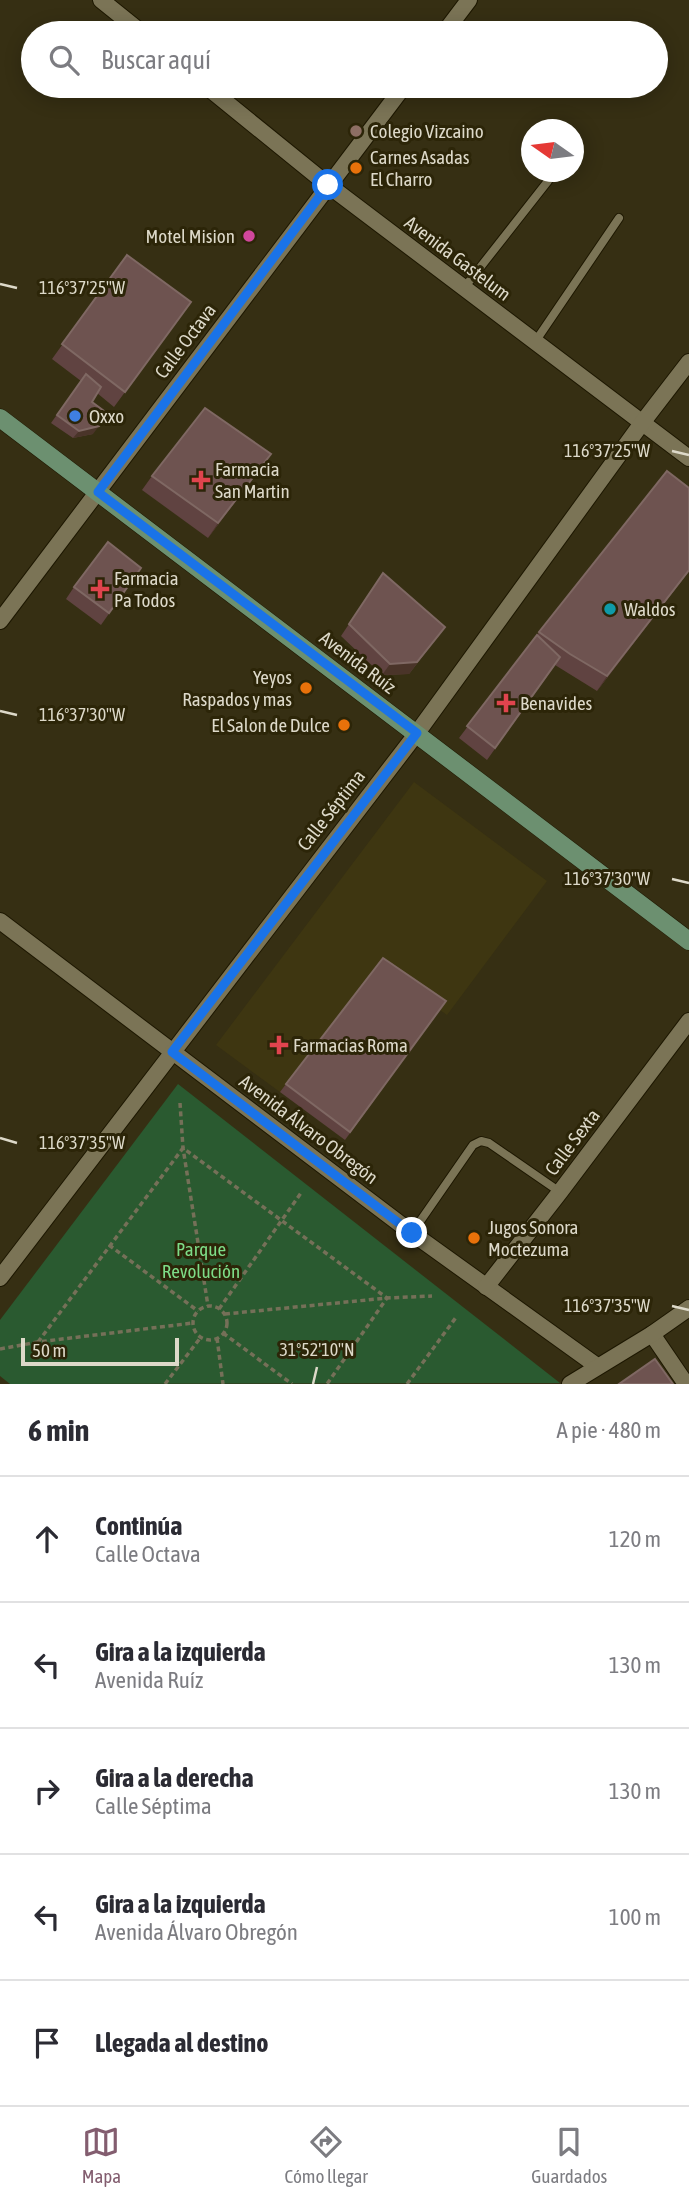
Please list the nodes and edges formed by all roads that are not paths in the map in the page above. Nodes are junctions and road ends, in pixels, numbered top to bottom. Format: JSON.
{"nodes":[{"id":1,"x":101,"y":0,"type":"edge"},
{"id":2,"x":469,"y":0,"type":"edge"},
{"id":3,"x":127,"y":21,"type":"edge"},
{"id":4,"x":453,"y":21,"type":"edge"},
{"id":5,"x":221,"y":98,"type":"edge"},
{"id":6,"x":395,"y":98,"type":"edge"},
{"id":7,"x":547,"y":182,"type":"edge"},
{"id":8,"x":328,"y":185,"type":"junction"},
{"id":9,"x":620,"y":218,"type":"dead end"},
{"id":10,"x":464,"y":288,"type":"junction"},
{"id":11,"x":535,"y":342,"type":"junction"},
{"id":12,"x":689,"y":362,"type":"edge"},
{"id":13,"x":0,"y":418,"type":"edge"},
{"id":14,"x":642,"y":423,"type":"junction"},
{"id":15,"x":689,"y":458,"type":"edge"},
{"id":16,"x":98,"y":492,"type":"junction"},
{"id":17,"x":0,"y":621,"type":"edge"},
{"id":18,"x":417,"y":733,"type":"junction"},
{"id":19,"x":0,"y":921,"type":"edge"},
{"id":20,"x":689,"y":941,"type":"edge"},
{"id":21,"x":689,"y":1021,"type":"edge"},
{"id":22,"x":172,"y":1052,"type":"junction"},
{"id":23,"x":561,"y":1192,"type":"junction"},
{"id":24,"x":412,"y":1233,"type":"junction"},
{"id":25,"x":0,"y":1278,"type":"edge"},
{"id":26,"x":485,"y":1287,"type":"junction"},
{"id":27,"x":689,"y":1307,"type":"edge"},
{"id":28,"x":652,"y":1334,"type":"junction"},
{"id":29,"x":597,"y":1366,"type":"junction"},
{"id":30,"x":570,"y":1384,"type":"edge"},
{"id":31,"x":686,"y":1384,"type":"edge"}],
"edges":[{"from":1,"to":3,"type":"street"},
{"from":2,"to":4,"type":"street"},
{"from":5,"to":8,"type":"street","name":"Avenida Gastelum"},
{"from":6,"to":8,"type":"street","name":"Calle Octava"},
{"from":7,"to":10,"type":"lane"},
{"from":8,"to":10,"type":"street","name":"Avenida Gastelum"},
{"from":8,"to":16,"type":"street","name":"Calle Octava"},
{"from":9,"to":11,"type":"lane"},
{"from":10,"to":11,"type":"street","name":"Avenida Gastelum"},
{"from":11,"to":14,"type":"street","name":"Avenida Gastelum"},
{"from":12,"to":14,"type":"street","name":"Calle Séptima"},
{"from":13,"to":16,"type":"street","name":"Avenida Ruíz"},
{"from":14,"to":15,"type":"street","name":"Avenida Gastelum"},
{"from":14,"to":18,"type":"street","name":"Calle Séptima"},
{"from":16,"to":17,"type":"street","name":"Calle Octava"},
{"from":16,"to":18,"type":"street","name":"Avenida Ruíz"},
{"from":18,"to":20,"type":"street","name":"Avenida Ruíz"},
{"from":18,"to":22,"type":"street","name":"Calle Séptima"},
{"from":19,"to":22,"type":"street","name":"Avenida Álvaro Obregón"},
{"from":21,"to":23,"type":"street","name":"Calle Sexta"},
{"from":22,"to":24,"type":"street","name":"Avenida Álvaro Obregón"},
{"from":22,"to":25,"type":"street","name":"Calle Séptima"},
{"from":23,"to":24,"type":"lane"},
{"from":23,"to":26,"type":"street","name":"Calle Sexta"},
{"from":24,"to":26,"type":"street","name":"Avenida Álvaro Obregón"},
{"from":26,"to":29,"type":"street","name":"Avenida Álvaro Obregón"},
{"from":27,"to":28,"type":"street"},
{"from":28,"to":29,"type":"street"},
{"from":28,"to":31,"type":"street"},
{"from":29,"to":30,"type":"street"}]}
